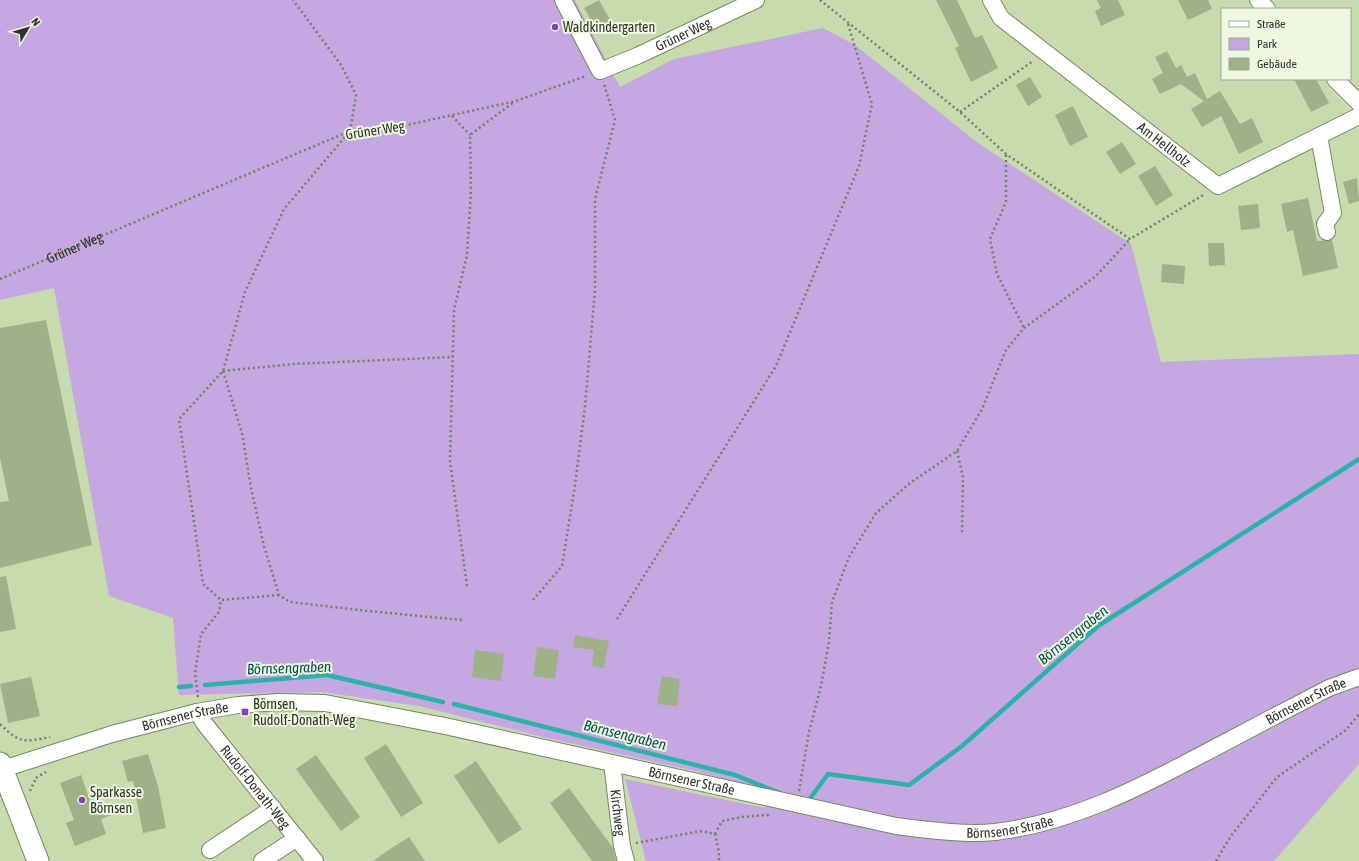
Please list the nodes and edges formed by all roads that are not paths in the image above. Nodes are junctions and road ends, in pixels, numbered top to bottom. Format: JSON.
{"nodes":[{"id":1,"x":563,"y":0,"type":"edge"},
{"id":2,"x":756,"y":0,"type":"edge"},
{"id":3,"x":992,"y":0,"type":"edge"},
{"id":4,"x":1258,"y":0,"type":"edge"},
{"id":5,"x":1266,"y":8,"type":"edge"},
{"id":6,"x":1336,"y":80,"type":"edge"},
{"id":7,"x":1359,"y":103,"type":"edge"},
{"id":8,"x":1359,"y":116,"type":"edge"},
{"id":9,"x":1319,"y":136,"type":"junction"},
{"id":10,"x":1327,"y":232,"type":"dead end"},
{"id":11,"x":1359,"y":677,"type":"edge"},
{"id":12,"x":197,"y":712,"type":"junction"},
{"id":13,"x":612,"y":763,"type":"junction"},
{"id":14,"x":1,"y":767,"type":"edge"},
{"id":15,"x":273,"y":808,"type":"junction"},
{"id":16,"x":297,"y":838,"type":"junction"},
{"id":17,"x":210,"y":850,"type":"dead end"},
{"id":18,"x":38,"y":861,"type":"edge"},
{"id":19,"x":262,"y":861,"type":"edge"},
{"id":20,"x":315,"y":861,"type":"edge"},
{"id":21,"x":626,"y":861,"type":"edge"}],
"edges":[{"from":1,"to":2,"type":"street","name":"Grüner Weg"},
{"from":3,"to":9,"type":"street","name":"Am Hellholz"},
{"from":4,"to":5,"type":"street"},
{"from":6,"to":7,"type":"street"},
{"from":8,"to":9,"type":"street"},
{"from":9,"to":10,"type":"street"},
{"from":11,"to":13,"type":"street","name":"Börnsener Straße"},
{"from":12,"to":13,"type":"street","name":"Börnsener Straße"},
{"from":12,"to":14,"type":"street","name":"Börnsener Straße"},
{"from":12,"to":15,"type":"street","name":"Rudolf-Donath-Weg"},
{"from":13,"to":21,"type":"street","name":"Kirchweg"},
{"from":14,"to":18,"type":"main road"},
{"from":15,"to":16,"type":"street","name":"Rudolf-Donath-Weg"},
{"from":15,"to":17,"type":"street"},
{"from":16,"to":19,"type":"street"},
{"from":16,"to":20,"type":"street","name":"Rudolf-Donath-Weg"}]}
